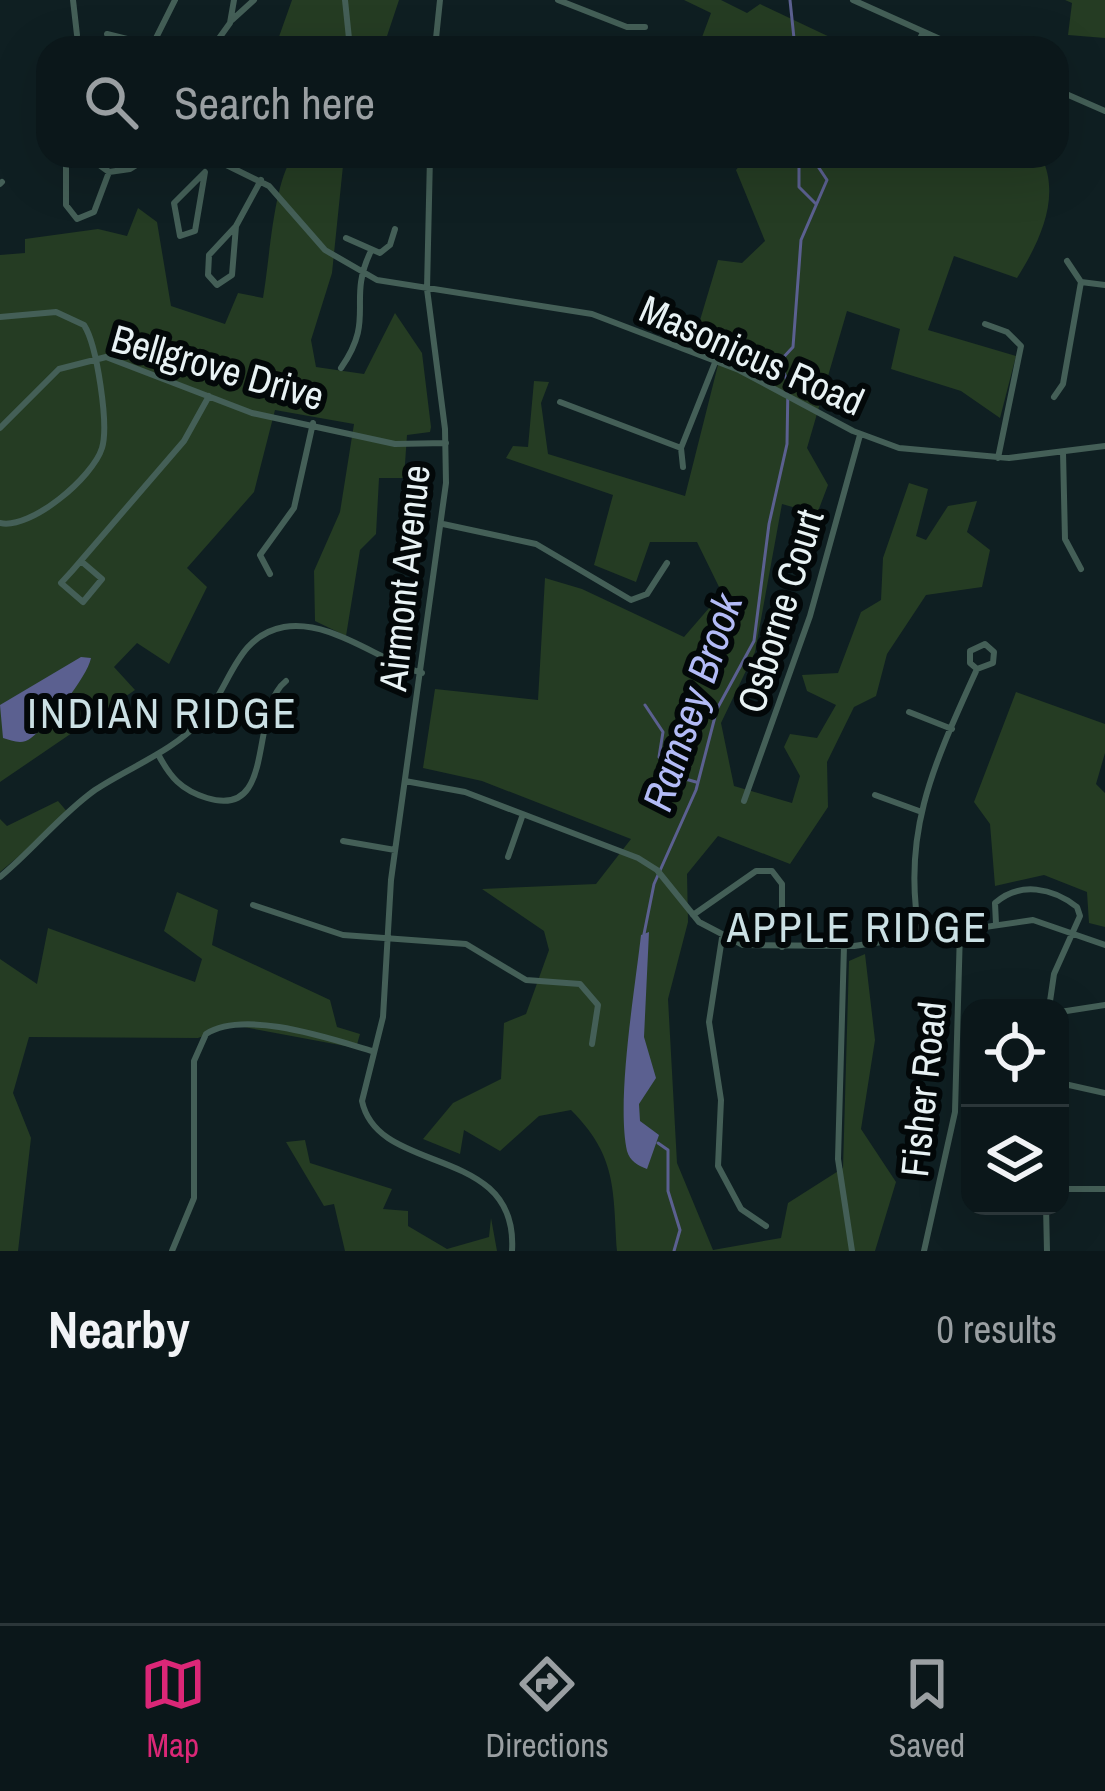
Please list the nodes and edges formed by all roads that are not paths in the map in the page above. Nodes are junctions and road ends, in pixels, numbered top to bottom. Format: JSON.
{"nodes":[{"id":1,"x":74,"y":0,"type":"edge"},
{"id":2,"x":176,"y":0,"type":"edge"},
{"id":3,"x":234,"y":0,"type":"edge"},
{"id":4,"x":254,"y":0,"type":"edge"},
{"id":5,"x":344,"y":0,"type":"edge"},
{"id":6,"x":440,"y":0,"type":"edge"},
{"id":7,"x":557,"y":0,"type":"edge"},
{"id":8,"x":853,"y":0,"type":"edge"},
{"id":9,"x":230,"y":23,"type":"junction"},
{"id":10,"x":645,"y":27,"type":"dead end"},
{"id":11,"x":923,"y":32,"type":"junction"},
{"id":12,"x":107,"y":34,"type":"dead end"},
{"id":13,"x":77,"y":35,"type":"dead end"},
{"id":14,"x":114,"y":36,"type":"edge"},
{"id":15,"x":156,"y":36,"type":"edge"},
{"id":16,"x":221,"y":36,"type":"edge"},
{"id":17,"x":348,"y":36,"type":"edge"},
{"id":18,"x":436,"y":36,"type":"edge"},
{"id":19,"x":921,"y":36,"type":"edge"},
{"id":20,"x":932,"y":36,"type":"edge"},
{"id":21,"x":1069,"y":95,"type":"edge"},
{"id":22,"x":1105,"y":111,"type":"edge"},
{"id":23,"x":65,"y":168,"type":"edge"},
{"id":24,"x":104,"y":168,"type":"edge"},
{"id":25,"x":132,"y":168,"type":"edge"},
{"id":26,"x":206,"y":168,"type":"edge"},
{"id":27,"x":236,"y":168,"type":"edge"},
{"id":28,"x":430,"y":168,"type":"edge"},
{"id":29,"x":109,"y":172,"type":"junction"},
{"id":30,"x":205,"y":172,"type":"junction"},
{"id":31,"x":261,"y":180,"type":"junction"},
{"id":32,"x":236,"y":226,"type":"junction"},
{"id":33,"x":395,"y":229,"type":"dead end"},
{"id":34,"x":346,"y":238,"type":"dead end"},
{"id":35,"x":370,"y":253,"type":"junction"},
{"id":36,"x":1067,"y":261,"type":"dead end"},
{"id":37,"x":361,"y":274,"type":"junction"},
{"id":38,"x":1081,"y":282,"type":"junction"},
{"id":39,"x":1105,"y":285,"type":"edge"},
{"id":40,"x":427,"y":289,"type":"junction"},
{"id":41,"x":0,"y":317,"type":"edge"},
{"id":42,"x":985,"y":324,"type":"dead end"},
{"id":43,"x":95,"y":357,"type":"junction"},
{"id":44,"x":716,"y":360,"type":"junction"},
{"id":45,"x":341,"y":368,"type":"dead end"},
{"id":46,"x":209,"y":396,"type":"junction"},
{"id":47,"x":1054,"y":398,"type":"dead end"},
{"id":48,"x":560,"y":402,"type":"dead end"},
{"id":49,"x":313,"y":423,"type":"junction"},
{"id":50,"x":0,"y":428,"type":"edge"},
{"id":51,"x":860,"y":434,"type":"junction"},
{"id":52,"x":446,"y":443,"type":"junction"},
{"id":53,"x":1105,"y":446,"type":"edge"},
{"id":54,"x":681,"y":448,"type":"junction"},
{"id":55,"x":1063,"y":452,"type":"junction"},
{"id":56,"x":998,"y":458,"type":"junction"},
{"id":57,"x":683,"y":467,"type":"dead end"},
{"id":58,"x":0,"y":523,"type":"edge"},
{"id":59,"x":442,"y":524,"type":"junction"},
{"id":60,"x":81,"y":561,"type":"junction"},
{"id":61,"x":667,"y":562,"type":"dead end"},
{"id":62,"x":1081,"y":568,"type":"dead end"},
{"id":63,"x":270,"y":574,"type":"dead end"},
{"id":64,"x":977,"y":669,"type":"junction"},
{"id":65,"x":422,"y":673,"type":"junction"},
{"id":66,"x":286,"y":681,"type":"dead end"},
{"id":67,"x":909,"y":712,"type":"dead end"},
{"id":68,"x":952,"y":729,"type":"junction"},
{"id":69,"x":158,"y":754,"type":"junction"},
{"id":70,"x":405,"y":781,"type":"junction"},
{"id":71,"x":875,"y":795,"type":"dead end"},
{"id":72,"x":745,"y":801,"type":"dead end"},
{"id":73,"x":919,"y":811,"type":"junction"},
{"id":74,"x":523,"y":814,"type":"junction"},
{"id":75,"x":343,"y":841,"type":"dead end"},
{"id":76,"x":395,"y":850,"type":"junction"},
{"id":77,"x":508,"y":857,"type":"dead end"},
{"id":78,"x":0,"y":877,"type":"edge"},
{"id":79,"x":253,"y":905,"type":"dead end"},
{"id":80,"x":693,"y":915,"type":"junction"},
{"id":81,"x":996,"y":924,"type":"junction"},
{"id":82,"x":960,"y":930,"type":"junction"},
{"id":83,"x":1074,"y":932,"type":"junction"},
{"id":84,"x":386,"y":934,"type":"junction"},
{"id":85,"x":920,"y":937,"type":"junction"},
{"id":86,"x":722,"y":938,"type":"junction"},
{"id":87,"x":1105,"y":945,"type":"edge"},
{"id":88,"x":844,"y":946,"type":"junction"},
{"id":89,"x":782,"y":947,"type":"junction"},
{"id":90,"x":1049,"y":999,"type":"edge"},
{"id":91,"x":1105,"y":1005,"type":"edge"},
{"id":92,"x":1069,"y":1011,"type":"edge"},
{"id":93,"x":592,"y":1044,"type":"dead end"},
{"id":94,"x":372,"y":1051,"type":"junction"},
{"id":95,"x":1069,"y":1085,"type":"edge"},
{"id":96,"x":1105,"y":1093,"type":"edge"},
{"id":97,"x":1069,"y":1189,"type":"edge"},
{"id":98,"x":1105,"y":1190,"type":"edge"},
{"id":99,"x":1046,"y":1215,"type":"edge"},
{"id":100,"x":766,"y":1226,"type":"dead end"},
{"id":101,"x":172,"y":1251,"type":"edge"},
{"id":102,"x":512,"y":1251,"type":"edge"},
{"id":103,"x":851,"y":1251,"type":"edge"},
{"id":104,"x":924,"y":1251,"type":"edge"},
{"id":105,"x":1047,"y":1251,"type":"edge"}],
"edges":[{"from":1,"to":13,"type":"street"},
{"from":2,"to":15,"type":"street"},
{"from":3,"to":9,"type":"street"},
{"from":4,"to":9,"type":"street"},
{"from":5,"to":17,"type":"street"},
{"from":6,"to":18,"type":"street"},
{"from":7,"to":10,"type":"street"},
{"from":8,"to":11,"type":"street"},
{"from":9,"to":16,"type":"street"},
{"from":11,"to":19,"type":"street"},
{"from":11,"to":20,"type":"street"},
{"from":12,"to":14,"type":"street"},
{"from":21,"to":22,"type":"street"},
{"from":23,"to":29,"type":"street"},
{"from":24,"to":29,"type":"street"},
{"from":25,"to":29,"type":"street"},
{"from":26,"to":30,"type":"street"},
{"from":27,"to":31,"type":"street","name":"Masonicus Road"},
{"from":28,"to":40,"type":"street","name":"Airmont Avenue"},
{"from":30,"to":30,"type":"street"},
{"from":31,"to":32,"type":"street"},
{"from":31,"to":37,"type":"street","name":"Masonicus Road"},
{"from":32,"to":32,"type":"street"},
{"from":33,"to":35,"type":"street"},
{"from":34,"to":35,"type":"street"},
{"from":35,"to":37,"type":"street"},
{"from":36,"to":38,"type":"street"},
{"from":37,"to":40,"type":"street","name":"Masonicus Road"},
{"from":37,"to":45,"type":"street"},
{"from":38,"to":39,"type":"street"},
{"from":38,"to":47,"type":"street"},
{"from":40,"to":44,"type":"street","name":"Masonicus Road"},
{"from":40,"to":52,"type":"street","name":"Airmont Avenue"},
{"from":41,"to":43,"type":"street"},
{"from":42,"to":56,"type":"street"},
{"from":43,"to":46,"type":"street","name":"Bellgrove Drive"},
{"from":43,"to":50,"type":"street","name":"Bellgrove Drive"},
{"from":43,"to":58,"type":"street"},
{"from":44,"to":51,"type":"street","name":"Masonicus Road"},
{"from":44,"to":54,"type":"street"},
{"from":46,"to":49,"type":"street","name":"Bellgrove Drive"},
{"from":46,"to":60,"type":"street"},
{"from":48,"to":54,"type":"street"},
{"from":49,"to":52,"type":"street","name":"Bellgrove Drive"},
{"from":49,"to":63,"type":"street"},
{"from":51,"to":56,"type":"street","name":"Masonicus Road"},
{"from":51,"to":72,"type":"street","name":"Osborne Court"},
{"from":52,"to":59,"type":"street","name":"Airmont Avenue"},
{"from":53,"to":55,"type":"street","name":"Masonicus Road"},
{"from":54,"to":57,"type":"street"},
{"from":55,"to":56,"type":"street","name":"Masonicus Road"},
{"from":55,"to":62,"type":"street"},
{"from":59,"to":61,"type":"street"},
{"from":59,"to":65,"type":"street","name":"Airmont Avenue"},
{"from":60,"to":60,"type":"street"},
{"from":64,"to":64,"type":"street"},
{"from":64,"to":68,"type":"street"},
{"from":65,"to":69,"type":"street"},
{"from":65,"to":70,"type":"street","name":"Airmont Avenue"},
{"from":66,"to":69,"type":"street"},
{"from":67,"to":68,"type":"street"},
{"from":68,"to":73,"type":"street"},
{"from":69,"to":78,"type":"street"},
{"from":70,"to":74,"type":"street"},
{"from":70,"to":76,"type":"street","name":"Airmont Avenue"},
{"from":71,"to":73,"type":"street"},
{"from":73,"to":85,"type":"street"},
{"from":74,"to":77,"type":"street"},
{"from":74,"to":80,"type":"street"},
{"from":75,"to":76,"type":"street"},
{"from":76,"to":84,"type":"street","name":"Airmont Avenue"},
{"from":79,"to":84,"type":"street"},
{"from":80,"to":86,"type":"street"},
{"from":80,"to":89,"type":"street"},
{"from":81,"to":82,"type":"street"},
{"from":81,"to":83,"type":"street"},
{"from":81,"to":83,"type":"street"},
{"from":82,"to":85,"type":"street"},
{"from":82,"to":104,"type":"street","name":"Fisher Road"},
{"from":83,"to":87,"type":"street"},
{"from":83,"to":90,"type":"street"},
{"from":84,"to":93,"type":"street"},
{"from":84,"to":94,"type":"street","name":"Airmont Avenue"},
{"from":85,"to":88,"type":"street"},
{"from":86,"to":89,"type":"street"},
{"from":86,"to":100,"type":"street"},
{"from":88,"to":89,"type":"street"},
{"from":88,"to":103,"type":"street","name":"Fisher Road"},
{"from":91,"to":92,"type":"street"},
{"from":94,"to":101,"type":"street"},
{"from":94,"to":102,"type":"street","name":"Airmont Avenue"},
{"from":95,"to":96,"type":"street"},
{"from":97,"to":98,"type":"street"},
{"from":99,"to":105,"type":"street"}]}
